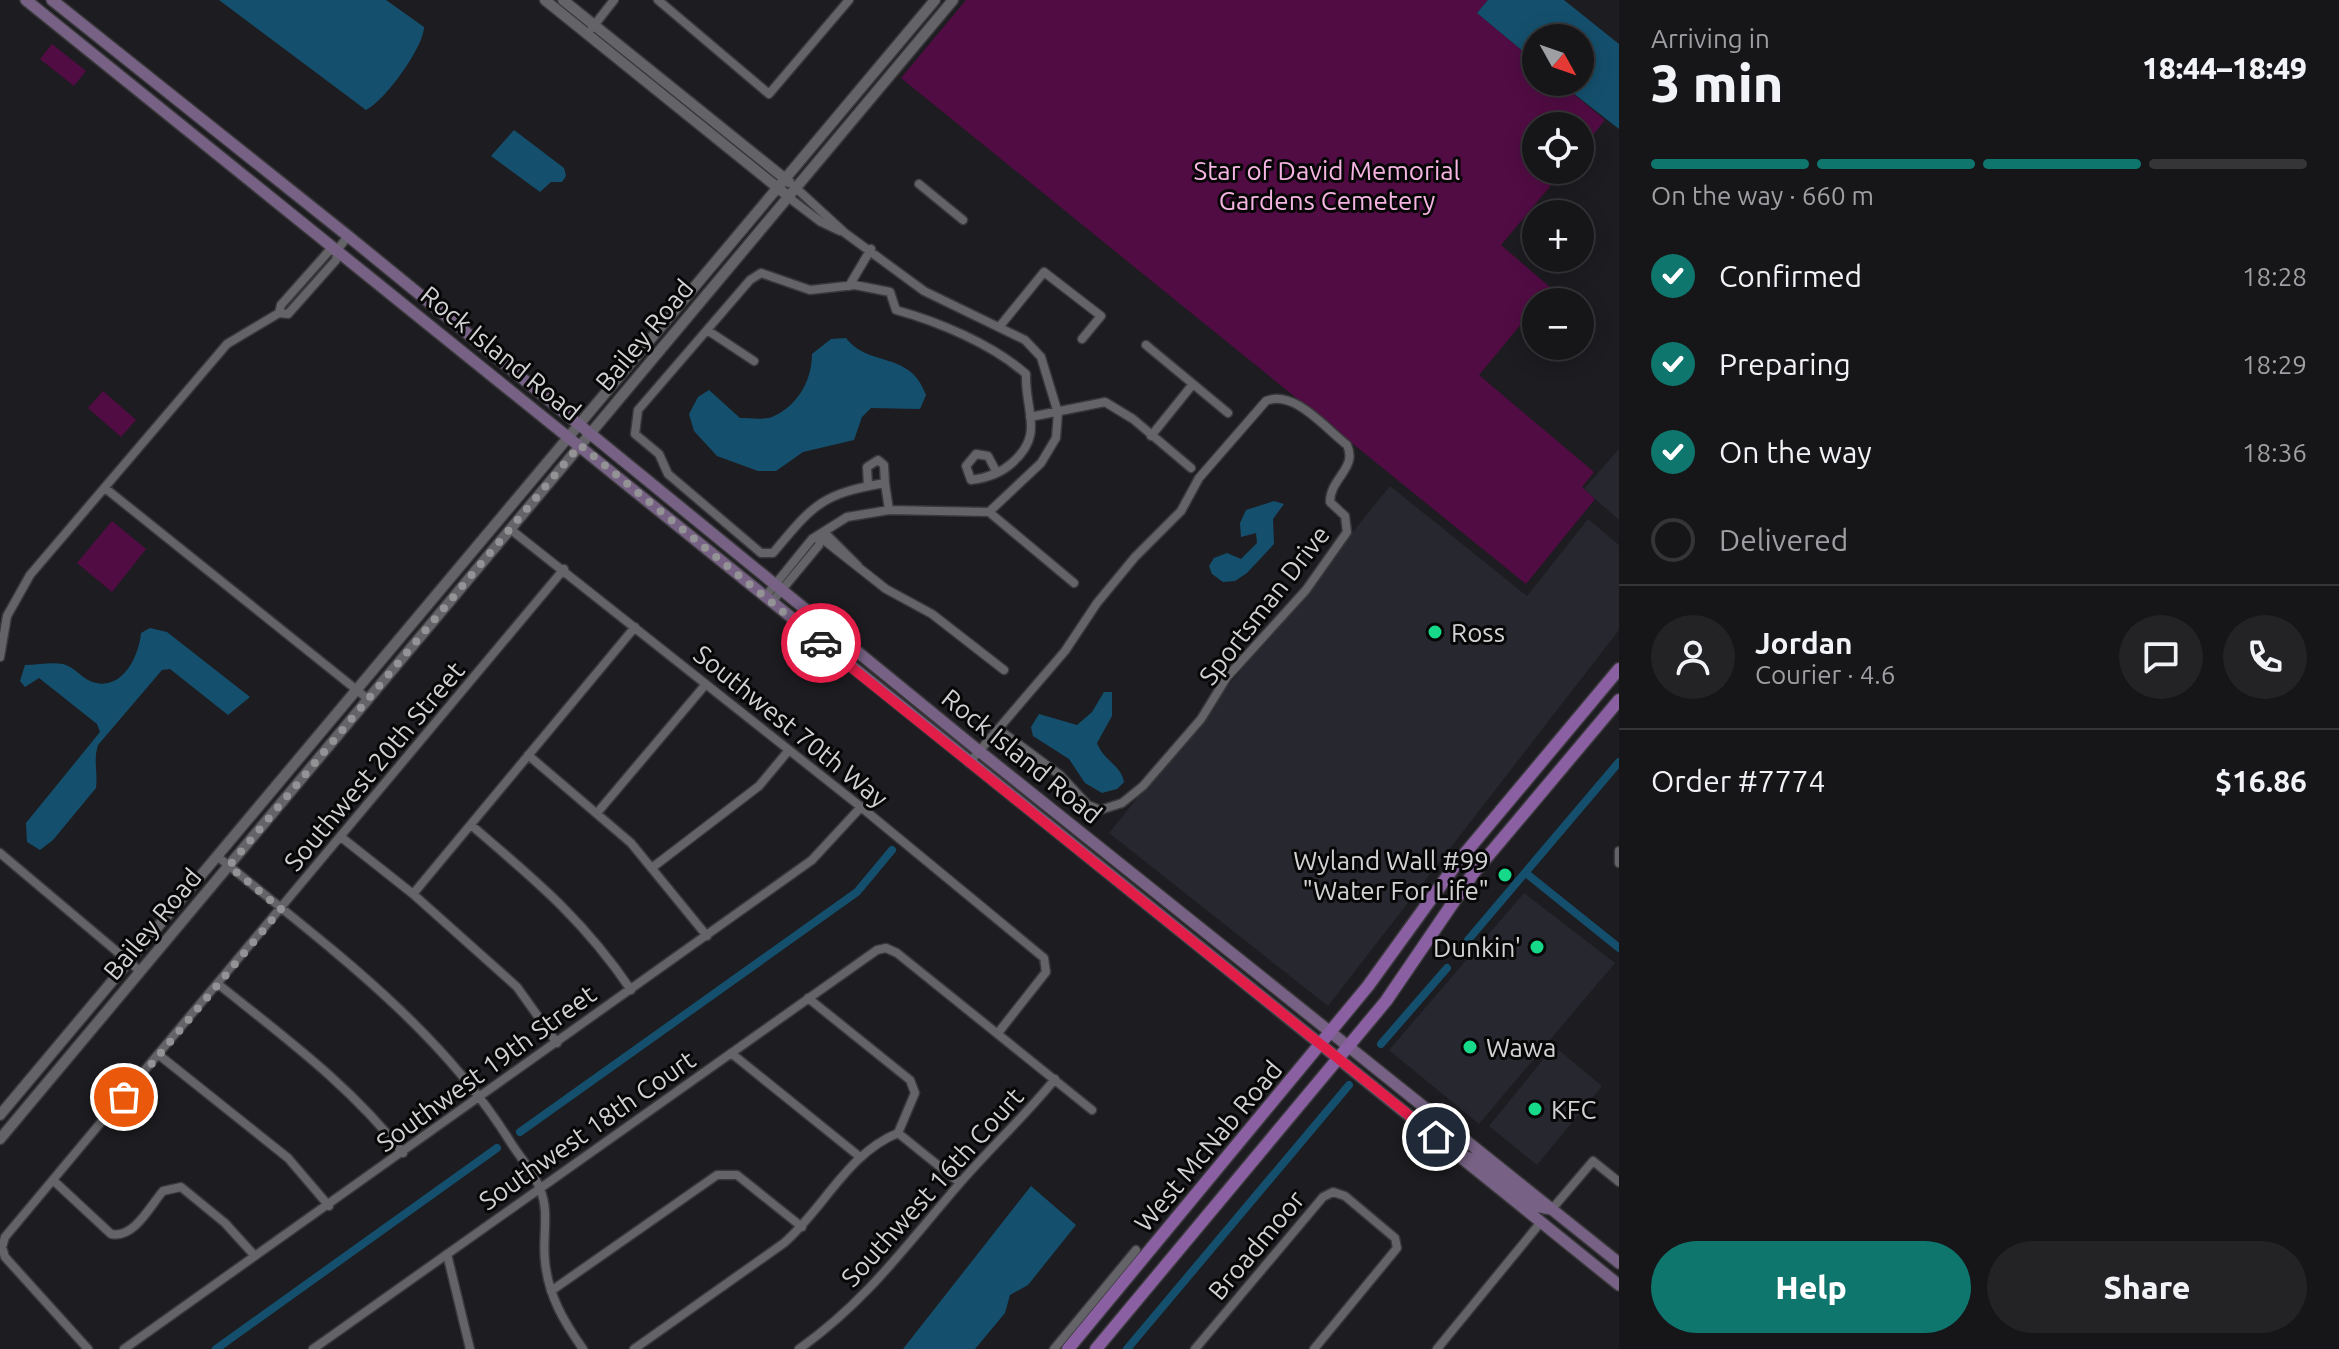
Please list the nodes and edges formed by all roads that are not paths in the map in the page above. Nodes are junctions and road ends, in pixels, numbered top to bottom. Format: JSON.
{"nodes":[{"id":1,"x":26,"y":0,"type":"edge"},
{"id":2,"x":52,"y":0,"type":"edge"},
{"id":3,"x":545,"y":0,"type":"edge"},
{"id":4,"x":563,"y":0,"type":"edge"},
{"id":5,"x":614,"y":0,"type":"edge"},
{"id":6,"x":658,"y":0,"type":"edge"},
{"id":7,"x":849,"y":0,"type":"edge"},
{"id":8,"x":935,"y":0,"type":"edge"},
{"id":9,"x":953,"y":0,"type":"edge"},
{"id":10,"x":590,"y":30,"type":"junction"},
{"id":11,"x":782,"y":183,"type":"junction"},
{"id":12,"x":919,"y":184,"type":"dead end"},
{"id":13,"x":792,"y":192,"type":"junction"},
{"id":14,"x":963,"y":220,"type":"dead end"},
{"id":15,"x":348,"y":236,"type":"junction"},
{"id":16,"x":338,"y":249,"type":"junction"},
{"id":17,"x":871,"y":249,"type":"junction"},
{"id":18,"x":849,"y":286,"type":"junction"},
{"id":19,"x":1000,"y":326,"type":"junction"},
{"id":20,"x":707,"y":330,"type":"junction"},
{"id":21,"x":1082,"y":339,"type":"dead end"},
{"id":22,"x":1146,"y":345,"type":"dead end"},
{"id":23,"x":754,"y":361,"type":"dead end"},
{"id":24,"x":1193,"y":384,"type":"junction"},
{"id":25,"x":1058,"y":413,"type":"junction"},
{"id":26,"x":1228,"y":413,"type":"dead end"},
{"id":27,"x":1030,"y":417,"type":"junction"},
{"id":28,"x":579,"y":425,"type":"junction"},
{"id":29,"x":590,"y":434,"type":"junction"},
{"id":30,"x":569,"y":436,"type":"junction"},
{"id":31,"x":1151,"y":436,"type":"junction"},
{"id":32,"x":580,"y":445,"type":"junction"},
{"id":33,"x":1191,"y":468,"type":"dead end"},
{"id":34,"x":997,"y":473,"type":"dead end"},
{"id":35,"x":885,"y":483,"type":"junction"},
{"id":36,"x":868,"y":486,"type":"junction"},
{"id":37,"x":105,"y":488,"type":"junction"},
{"id":38,"x":889,"y":510,"type":"junction"},
{"id":39,"x":989,"y":512,"type":"junction"},
{"id":40,"x":510,"y":529,"type":"junction"},
{"id":41,"x":822,"y":535,"type":"junction"},
{"id":42,"x":564,"y":569,"type":"junction"},
{"id":43,"x":1074,"y":583,"type":"dead end"},
{"id":44,"x":779,"y":587,"type":"junction"},
{"id":45,"x":768,"y":600,"type":"junction"},
{"id":46,"x":635,"y":627,"type":"junction"},
{"id":47,"x":0,"y":657,"type":"edge"},
{"id":48,"x":1619,"y":669,"type":"edge"},
{"id":49,"x":1004,"y":670,"type":"dead end"},
{"id":50,"x":706,"y":684,"type":"junction"},
{"id":51,"x":356,"y":690,"type":"junction"},
{"id":52,"x":368,"y":699,"type":"junction"},
{"id":53,"x":1619,"y":700,"type":"edge"},
{"id":54,"x":998,"y":729,"type":"junction"},
{"id":55,"x":789,"y":750,"type":"junction"},
{"id":56,"x":979,"y":751,"type":"junction"},
{"id":57,"x":528,"y":755,"type":"junction"},
{"id":58,"x":969,"y":763,"type":"junction"},
{"id":59,"x":861,"y":807,"type":"junction"},
{"id":60,"x":597,"y":813,"type":"junction"},
{"id":61,"x":471,"y":825,"type":"junction"},
{"id":62,"x":341,"y":837,"type":"junction"},
{"id":63,"x":0,"y":853,"type":"edge"},
{"id":64,"x":217,"y":856,"type":"junction"},
{"id":65,"x":229,"y":866,"type":"junction"},
{"id":66,"x":653,"y":867,"type":"junction"},
{"id":67,"x":413,"y":894,"type":"junction"},
{"id":68,"x":281,"y":909,"type":"junction"},
{"id":69,"x":707,"y":936,"type":"junction"},
{"id":70,"x":128,"y":962,"type":"junction"},
{"id":71,"x":140,"y":971,"type":"junction"},
{"id":72,"x":218,"y":984,"type":"junction"},
{"id":73,"x":631,"y":990,"type":"junction"},
{"id":74,"x":808,"y":998,"type":"junction"},
{"id":75,"x":1331,"y":1031,"type":"junction"},
{"id":76,"x":998,"y":1033,"type":"junction"},
{"id":77,"x":557,"y":1043,"type":"junction"},
{"id":78,"x":1321,"y":1044,"type":"junction"},
{"id":79,"x":1349,"y":1046,"type":"junction"},
{"id":80,"x":731,"y":1053,"type":"junction"},
{"id":81,"x":159,"y":1055,"type":"junction"},
{"id":82,"x":1338,"y":1058,"type":"junction"},
{"id":83,"x":1055,"y":1079,"type":"junction"},
{"id":84,"x":483,"y":1097,"type":"junction"},
{"id":85,"x":1092,"y":1110,"type":"dead end"},
{"id":86,"x":0,"y":1115,"type":"edge"},
{"id":87,"x":898,"y":1133,"type":"junction"},
{"id":88,"x":0,"y":1139,"type":"edge"},
{"id":89,"x":403,"y":1153,"type":"junction"},
{"id":90,"x":1457,"y":1154,"type":"junction"},
{"id":91,"x":860,"y":1157,"type":"junction"},
{"id":92,"x":54,"y":1181,"type":"junction"},
{"id":93,"x":1619,"y":1182,"type":"edge"},
{"id":94,"x":960,"y":1183,"type":"junction"},
{"id":95,"x":540,"y":1189,"type":"junction"},
{"id":96,"x":329,"y":1206,"type":"junction"},
{"id":97,"x":1552,"y":1209,"type":"junction"},
{"id":98,"x":1541,"y":1222,"type":"junction"},
{"id":99,"x":802,"y":1227,"type":"junction"},
{"id":100,"x":2,"y":1247,"type":"edge"},
{"id":101,"x":1136,"y":1250,"type":"dead end"},
{"id":102,"x":447,"y":1254,"type":"junction"},
{"id":103,"x":255,"y":1256,"type":"junction"},
{"id":104,"x":1619,"y":1266,"type":"edge"},
{"id":105,"x":1619,"y":1285,"type":"edge"},
{"id":106,"x":551,"y":1291,"type":"junction"},
{"id":107,"x":811,"y":1346,"type":"edge"},
{"id":108,"x":88,"y":1349,"type":"edge"},
{"id":109,"x":124,"y":1349,"type":"edge"},
{"id":110,"x":313,"y":1349,"type":"edge"},
{"id":111,"x":470,"y":1349,"type":"edge"},
{"id":112,"x":583,"y":1349,"type":"edge"},
{"id":113,"x":634,"y":1349,"type":"edge"},
{"id":114,"x":799,"y":1349,"type":"edge"},
{"id":115,"x":1054,"y":1349,"type":"edge"},
{"id":116,"x":1068,"y":1349,"type":"edge"},
{"id":117,"x":1096,"y":1349,"type":"edge"},
{"id":118,"x":1195,"y":1349,"type":"edge"},
{"id":119,"x":1314,"y":1349,"type":"edge"},
{"id":120,"x":1437,"y":1349,"type":"edge"}],
"edges":[{"from":1,"to":16,"type":"main road","name":"Rock Island Road"},
{"from":2,"to":15,"type":"main road","name":"Rock Island Road"},
{"from":3,"to":10,"type":"street"},
{"from":4,"to":10,"type":"street"},
{"from":5,"to":10,"type":"street"},
{"from":6,"to":7,"type":"street"},
{"from":8,"to":11,"type":"street","name":"Bailey Road"},
{"from":9,"to":13,"type":"street","name":"Bailey Road"},
{"from":10,"to":11,"type":"street"},
{"from":11,"to":13,"type":"street"},
{"from":11,"to":28,"type":"street","name":"Bailey Road"},
{"from":12,"to":14,"type":"street"},
{"from":13,"to":17,"type":"street"},
{"from":13,"to":29,"type":"street","name":"Bailey Road"},
{"from":15,"to":16,"type":"street"},
{"from":15,"to":28,"type":"main road","name":"Rock Island Road"},
{"from":16,"to":30,"type":"main road","name":"Rock Island Road"},
{"from":16,"to":37,"type":"street"},
{"from":17,"to":18,"type":"street"},
{"from":17,"to":19,"type":"street"},
{"from":18,"to":20,"type":"street"},
{"from":18,"to":27,"type":"street"},
{"from":19,"to":21,"type":"street"},
{"from":19,"to":25,"type":"street"},
{"from":20,"to":23,"type":"street"},
{"from":20,"to":36,"type":"street"},
{"from":22,"to":24,"type":"street"},
{"from":24,"to":26,"type":"street"},
{"from":24,"to":31,"type":"street"},
{"from":25,"to":27,"type":"street"},
{"from":25,"to":31,"type":"street"},
{"from":25,"to":39,"type":"street"},
{"from":27,"to":34,"type":"street"},
{"from":28,"to":29,"type":"main road","name":"Rock Island Road"},
{"from":28,"to":30,"type":"street","name":"Bailey Road"},
{"from":29,"to":32,"type":"street","name":"Bailey Road"},
{"from":29,"to":44,"type":"main road","name":"Rock Island Road"},
{"from":30,"to":32,"type":"main road","name":"Rock Island Road"},
{"from":30,"to":51,"type":"street","name":"Bailey Road"},
{"from":31,"to":33,"type":"street"},
{"from":32,"to":40,"type":"street","name":"Bailey Road"},
{"from":32,"to":45,"type":"main road","name":"Rock Island Road"},
{"from":35,"to":36,"type":"street"},
{"from":35,"to":36,"type":"street"},
{"from":35,"to":38,"type":"street"},
{"from":37,"to":47,"type":"street"},
{"from":37,"to":51,"type":"street"},
{"from":38,"to":39,"type":"street"},
{"from":38,"to":41,"type":"street"},
{"from":39,"to":43,"type":"street"},
{"from":40,"to":42,"type":"street","name":"Southwest 70th Way"},
{"from":40,"to":52,"type":"street","name":"Bailey Road"},
{"from":41,"to":44,"type":"street"},
{"from":41,"to":49,"type":"street"},
{"from":42,"to":46,"type":"street","name":"Southwest 70th Way"},
{"from":42,"to":62,"type":"street","name":"Southwest 20th Street"},
{"from":44,"to":45,"type":"street"},
{"from":44,"to":56,"type":"main road","name":"Rock Island Road"},
{"from":45,"to":58,"type":"main road","name":"Rock Island Road"},
{"from":46,"to":50,"type":"street","name":"Southwest 70th Way"},
{"from":46,"to":57,"type":"street"},
{"from":48,"to":75,"type":"main road","name":"West McNab Road"},
{"from":50,"to":55,"type":"street","name":"Southwest 70th Way"},
{"from":50,"to":60,"type":"street"},
{"from":51,"to":52,"type":"street"},
{"from":51,"to":64,"type":"street","name":"Bailey Road"},
{"from":52,"to":65,"type":"street","name":"Bailey Road"},
{"from":53,"to":79,"type":"main road","name":"West McNab Road"},
{"from":54,"to":54,"type":"street","name":"Sportsman Drive"},
{"from":54,"to":56,"type":"street","name":"Sportsman Drive"},
{"from":55,"to":59,"type":"street","name":"Southwest 70th Way"},
{"from":55,"to":66,"type":"street"},
{"from":56,"to":58,"type":"street","name":"Sportsman Drive"},
{"from":56,"to":75,"type":"main road","name":"Rock Island Road"},
{"from":57,"to":60,"type":"street"},
{"from":57,"to":61,"type":"street"},
{"from":58,"to":78,"type":"main road","name":"Rock Island Road"},
{"from":59,"to":69,"type":"street","name":"Southwest 19th Street"},
{"from":59,"to":76,"type":"street","name":"Southwest 70th Way"},
{"from":60,"to":66,"type":"street"},
{"from":61,"to":67,"type":"street"},
{"from":61,"to":73,"type":"street"},
{"from":62,"to":67,"type":"street"},
{"from":62,"to":68,"type":"street","name":"Southwest 20th Street"},
{"from":63,"to":70,"type":"street"},
{"from":64,"to":65,"type":"street"},
{"from":64,"to":70,"type":"street","name":"Bailey Road"},
{"from":65,"to":68,"type":"street"},
{"from":65,"to":71,"type":"street","name":"Bailey Road"},
{"from":66,"to":69,"type":"street"},
{"from":67,"to":77,"type":"street"},
{"from":68,"to":72,"type":"street","name":"Southwest 20th Street"},
{"from":68,"to":84,"type":"street"},
{"from":69,"to":73,"type":"street","name":"Southwest 19th Street"},
{"from":70,"to":71,"type":"street"},
{"from":70,"to":86,"type":"street","name":"Bailey Road"},
{"from":71,"to":88,"type":"street","name":"Bailey Road"},
{"from":72,"to":81,"type":"street","name":"Southwest 20th Street"},
{"from":72,"to":89,"type":"street"},
{"from":73,"to":77,"type":"street","name":"Southwest 19th Street"},
{"from":74,"to":76,"type":"street","name":"Southwest 18th Court"},
{"from":74,"to":80,"type":"street","name":"Southwest 18th Court"},
{"from":74,"to":87,"type":"street"},
{"from":75,"to":78,"type":"main road","name":"West McNab Road"},
{"from":75,"to":79,"type":"main road","name":"Rock Island Road"},
{"from":76,"to":83,"type":"street"},
{"from":77,"to":84,"type":"street","name":"Southwest 19th Street"},
{"from":78,"to":82,"type":"main road","name":"Rock Island Road"},
{"from":78,"to":116,"type":"main road","name":"West McNab Road"},
{"from":79,"to":82,"type":"main road","name":"West McNab Road"},
{"from":79,"to":97,"type":"main road","name":"Rock Island Road"},
{"from":80,"to":91,"type":"street"},
{"from":80,"to":95,"type":"street","name":"Southwest 18th Court"},
{"from":81,"to":92,"type":"street","name":"Southwest 20th Street"},
{"from":81,"to":96,"type":"street"},
{"from":82,"to":90,"type":"main road","name":"Rock Island Road"},
{"from":82,"to":117,"type":"main road","name":"West McNab Road"},
{"from":83,"to":85,"type":"street"},
{"from":83,"to":94,"type":"street","name":"Southwest 16th Court"},
{"from":84,"to":89,"type":"street","name":"Southwest 19th Street"},
{"from":84,"to":95,"type":"street"},
{"from":87,"to":91,"type":"street"},
{"from":87,"to":94,"type":"street"},
{"from":89,"to":96,"type":"street","name":"Southwest 19th Street"},
{"from":90,"to":97,"type":"main road"},
{"from":90,"to":98,"type":"main road"},
{"from":91,"to":99,"type":"street"},
{"from":92,"to":100,"type":"street","name":"Southwest 20th Street"},
{"from":92,"to":103,"type":"street"},
{"from":93,"to":97,"type":"street"},
{"from":94,"to":107,"type":"street","name":"Southwest 16th Court"},
{"from":95,"to":102,"type":"street","name":"Southwest 18th Court"},
{"from":95,"to":106,"type":"street"},
{"from":96,"to":103,"type":"street","name":"Southwest 19th Street"},
{"from":97,"to":104,"type":"main road"},
{"from":98,"to":104,"type":"main road"},
{"from":98,"to":105,"type":"main road"},
{"from":98,"to":120,"type":"street"},
{"from":99,"to":106,"type":"street"},
{"from":99,"to":113,"type":"street"},
{"from":100,"to":108,"type":"street"},
{"from":101,"to":115,"type":"street"},
{"from":102,"to":110,"type":"street","name":"Southwest 18th Court"},
{"from":102,"to":111,"type":"street"},
{"from":103,"to":109,"type":"street","name":"Southwest 19th Street"},
{"from":106,"to":112,"type":"street"},
{"from":107,"to":114,"type":"street","name":"Southwest 16th Court"},
{"from":118,"to":119,"type":"street","name":"Broadmoor"}]}
